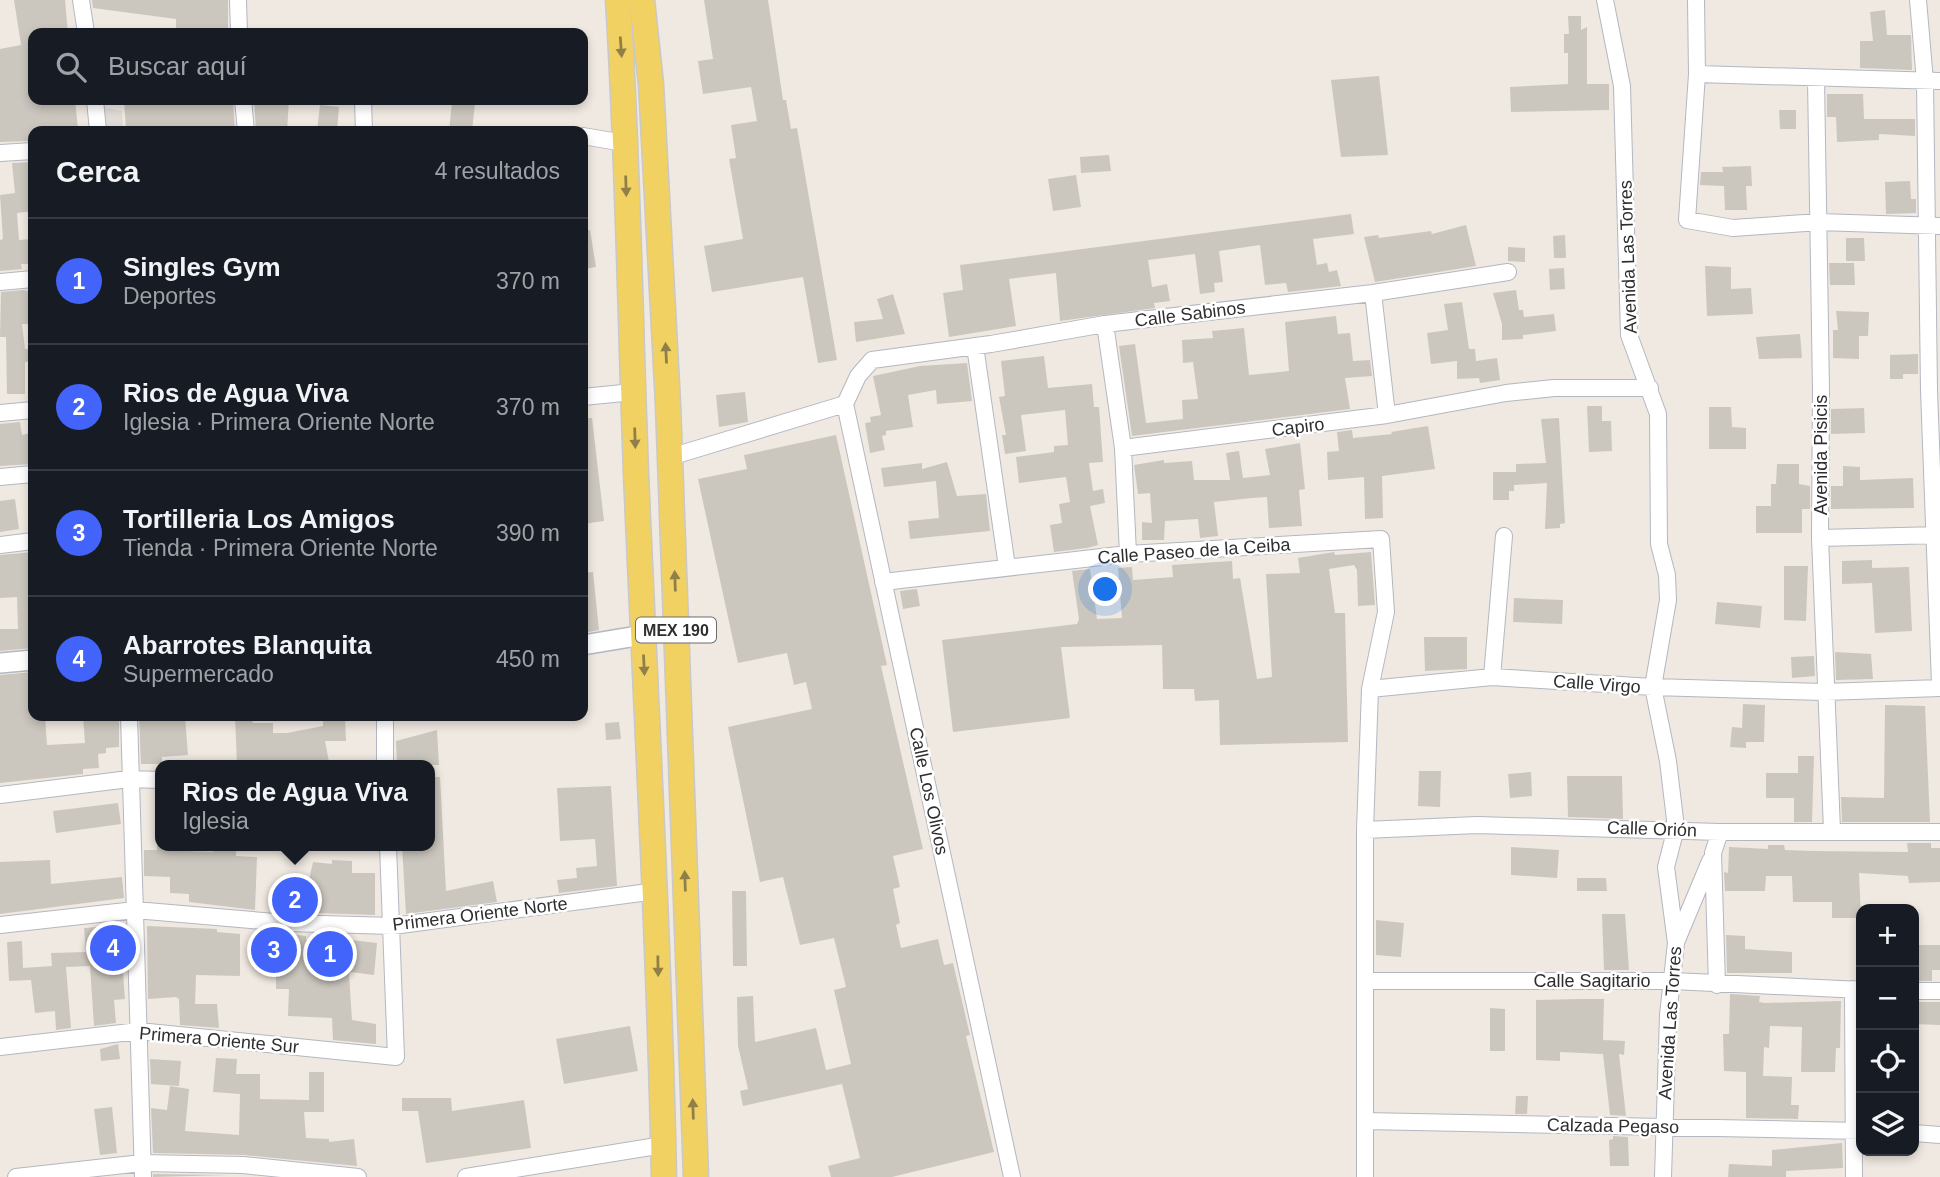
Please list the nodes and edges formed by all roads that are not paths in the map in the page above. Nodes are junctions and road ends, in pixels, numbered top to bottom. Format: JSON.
{"nodes":[{"id":1,"x":81,"y":0,"type":"edge"},
{"id":2,"x":237,"y":0,"type":"edge"},
{"id":3,"x":618,"y":0,"type":"edge"},
{"id":4,"x":642,"y":0,"type":"edge"},
{"id":5,"x":650,"y":0,"type":"edge"},
{"id":6,"x":1605,"y":0,"type":"edge"},
{"id":7,"x":1696,"y":0,"type":"edge"},
{"id":8,"x":1918,"y":0,"type":"edge"},
{"id":9,"x":85,"y":28,"type":"edge"},
{"id":10,"x":239,"y":28,"type":"edge"},
{"id":11,"x":1697,"y":74,"type":"junction"},
{"id":12,"x":1815,"y":79,"type":"junction"},
{"id":13,"x":1933,"y":81,"type":"edge"},
{"id":14,"x":651,"y":84,"type":"junction"},
{"id":15,"x":95,"y":105,"type":"edge"},
{"id":16,"x":243,"y":105,"type":"edge"},
{"id":17,"x":363,"y":105,"type":"edge"},
{"id":18,"x":98,"y":126,"type":"edge"},
{"id":19,"x":246,"y":126,"type":"edge"},
{"id":20,"x":363,"y":126,"type":"edge"},
{"id":21,"x":588,"y":136,"type":"edge"},
{"id":22,"x":624,"y":143,"type":"junction"},
{"id":23,"x":28,"y":151,"type":"edge"},
{"id":24,"x":0,"y":153,"type":"edge"},
{"id":25,"x":1819,"y":222,"type":"junction"},
{"id":26,"x":1934,"y":225,"type":"edge"},
{"id":27,"x":1508,"y":272,"type":"dead end"},
{"id":28,"x":28,"y":279,"type":"edge"},
{"id":29,"x":0,"y":282,"type":"edge"},
{"id":30,"x":1373,"y":293,"type":"junction"},
{"id":31,"x":1105,"y":324,"type":"junction"},
{"id":32,"x":975,"y":346,"type":"junction"},
{"id":33,"x":1650,"y":388,"type":"junction"},
{"id":34,"x":1935,"y":390,"type":"edge"},
{"id":35,"x":633,"y":392,"type":"junction"},
{"id":36,"x":588,"y":396,"type":"edge"},
{"id":37,"x":845,"y":404,"type":"junction"},
{"id":38,"x":28,"y":410,"type":"edge"},
{"id":39,"x":0,"y":413,"type":"edge"},
{"id":40,"x":1387,"y":415,"type":"junction"},
{"id":41,"x":1123,"y":448,"type":"junction"},
{"id":42,"x":670,"y":457,"type":"junction"},
{"id":43,"x":28,"y":474,"type":"edge"},
{"id":44,"x":0,"y":477,"type":"edge"},
{"id":45,"x":1939,"y":535,"type":"edge"},
{"id":46,"x":1504,"y":536,"type":"dead end"},
{"id":47,"x":1820,"y":538,"type":"junction"},
{"id":48,"x":28,"y":542,"type":"edge"},
{"id":49,"x":0,"y":545,"type":"edge"},
{"id":50,"x":1128,"y":554,"type":"junction"},
{"id":51,"x":1007,"y":568,"type":"junction"},
{"id":52,"x":883,"y":582,"type":"junction"},
{"id":53,"x":643,"y":635,"type":"junction"},
{"id":54,"x":588,"y":644,"type":"edge"},
{"id":55,"x":28,"y":660,"type":"edge"},
{"id":56,"x":0,"y":663,"type":"edge"},
{"id":57,"x":1492,"y":677,"type":"junction"},
{"id":58,"x":1940,"y":686,"type":"edge"},
{"id":59,"x":1653,"y":687,"type":"junction"},
{"id":60,"x":1370,"y":689,"type":"junction"},
{"id":61,"x":1825,"y":692,"type":"junction"},
{"id":62,"x":129,"y":721,"type":"edge"},
{"id":63,"x":385,"y":721,"type":"edge"},
{"id":64,"x":385,"y":760,"type":"edge"},
{"id":65,"x":129,"y":779,"type":"junction"},
{"id":66,"x":155,"y":780,"type":"edge"},
{"id":67,"x":0,"y":795,"type":"edge"},
{"id":68,"x":1676,"y":828,"type":"junction"},
{"id":69,"x":1832,"y":830,"type":"junction"},
{"id":70,"x":1365,"y":831,"type":"junction"},
{"id":71,"x":1720,"y":832,"type":"junction"},
{"id":72,"x":1940,"y":832,"type":"edge"},
{"id":73,"x":388,"y":851,"type":"edge"},
{"id":74,"x":1713,"y":853,"type":"junction"},
{"id":75,"x":656,"y":891,"type":"junction"},
{"id":76,"x":135,"y":910,"type":"junction"},
{"id":77,"x":0,"y":925,"type":"edge"},
{"id":78,"x":393,"y":926,"type":"junction"},
{"id":79,"x":1676,"y":943,"type":"junction"},
{"id":80,"x":1365,"y":981,"type":"junction"},
{"id":81,"x":1673,"y":981,"type":"junction"},
{"id":82,"x":1717,"y":985,"type":"junction"},
{"id":83,"x":1856,"y":989,"type":"edge"},
{"id":84,"x":1919,"y":991,"type":"edge"},
{"id":85,"x":1940,"y":991,"type":"edge"},
{"id":86,"x":1857,"y":1030,"type":"edge"},
{"id":87,"x":139,"y":1031,"type":"junction"},
{"id":88,"x":0,"y":1047,"type":"edge"},
{"id":89,"x":1857,"y":1093,"type":"edge"},
{"id":90,"x":1365,"y":1121,"type":"junction"},
{"id":91,"x":1664,"y":1126,"type":"junction"},
{"id":92,"x":1856,"y":1131,"type":"edge"},
{"id":93,"x":1919,"y":1133,"type":"edge"},
{"id":94,"x":1940,"y":1135,"type":"edge"},
{"id":95,"x":663,"y":1145,"type":"junction"},
{"id":96,"x":1856,"y":1146,"type":"edge"},
{"id":97,"x":143,"y":1170,"type":"edge"},
{"id":98,"x":16,"y":1177,"type":"edge"},
{"id":99,"x":358,"y":1177,"type":"edge"},
{"id":100,"x":466,"y":1177,"type":"edge"},
{"id":101,"x":664,"y":1177,"type":"edge"},
{"id":102,"x":696,"y":1177,"type":"edge"},
{"id":103,"x":1012,"y":1177,"type":"edge"},
{"id":104,"x":1366,"y":1177,"type":"edge"},
{"id":105,"x":1663,"y":1177,"type":"edge"},
{"id":106,"x":1854,"y":1177,"type":"edge"}],
"edges":[{"from":1,"to":9,"type":"street"},
{"from":2,"to":10,"type":"street"},
{"from":3,"to":22,"type":"main road","number":"MEX 190","one_way":true},
{"from":4,"to":14,"type":"main road","number":"MEX 190"},
{"from":5,"to":14,"type":"main road","number":"MEX 190"},
{"from":6,"to":33,"type":"street","name":"Avenida Las Torres"},
{"from":7,"to":11,"type":"street"},
{"from":8,"to":13,"type":"street"},
{"from":11,"to":12,"type":"street"},
{"from":11,"to":25,"type":"street"},
{"from":12,"to":13,"type":"street"},
{"from":12,"to":25,"type":"street","name":"Avenida Pisicis"},
{"from":13,"to":26,"type":"street"},
{"from":42,"to":14,"type":"main road","number":"MEX 190","one_way":true},
{"from":15,"to":18,"type":"street"},
{"from":16,"to":19,"type":"street"},
{"from":17,"to":20,"type":"street"},
{"from":21,"to":22,"type":"street"},
{"from":22,"to":35,"type":"main road","number":"MEX 190","one_way":true},
{"from":23,"to":24,"type":"street"},
{"from":25,"to":26,"type":"street"},
{"from":25,"to":47,"type":"street","name":"Avenida Pisicis"},
{"from":26,"to":34,"type":"street"},
{"from":27,"to":30,"type":"street","name":"Calle Sabinos"},
{"from":28,"to":29,"type":"street"},
{"from":30,"to":31,"type":"street","name":"Calle Sabinos"},
{"from":30,"to":40,"type":"street"},
{"from":31,"to":32,"type":"street","name":"Calle Sabinos"},
{"from":31,"to":41,"type":"street"},
{"from":32,"to":37,"type":"street","name":"Calle Sabinos"},
{"from":32,"to":51,"type":"street"},
{"from":33,"to":40,"type":"street","name":"Capiro"},
{"from":33,"to":59,"type":"street","name":"Avenida Las Torres"},
{"from":34,"to":45,"type":"street"},
{"from":35,"to":36,"type":"street"},
{"from":35,"to":53,"type":"main road","number":"MEX 190","one_way":true},
{"from":37,"to":42,"type":"street"},
{"from":37,"to":52,"type":"street","name":"Calle Los Olivos"},
{"from":38,"to":39,"type":"street"},
{"from":40,"to":41,"type":"street","name":"Capiro"},
{"from":41,"to":50,"type":"street"},
{"from":102,"to":42,"type":"main road","number":"MEX 190","one_way":true},
{"from":43,"to":44,"type":"street"},
{"from":45,"to":47,"type":"street"},
{"from":45,"to":58,"type":"street"},
{"from":46,"to":57,"type":"street"},
{"from":47,"to":61,"type":"street","name":"Avenida Pisicis"},
{"from":48,"to":49,"type":"street"},
{"from":50,"to":51,"type":"street","name":"Calle Paseo de la Ceiba"},
{"from":50,"to":60,"type":"street","name":"Calle Paseo de la Ceiba"},
{"from":51,"to":52,"type":"street","name":"Calle Paseo de la Ceiba"},
{"from":52,"to":103,"type":"street","name":"Calle Los Olivos"},
{"from":53,"to":54,"type":"street"},
{"from":53,"to":75,"type":"main road","number":"MEX 190","one_way":true},
{"from":55,"to":56,"type":"street"},
{"from":57,"to":59,"type":"street","name":"Calle Virgo"},
{"from":57,"to":60,"type":"street","name":"Calle Virgo"},
{"from":58,"to":61,"type":"street","name":"Calle Virgo"},
{"from":59,"to":61,"type":"street","name":"Calle Virgo"},
{"from":59,"to":68,"type":"street","name":"Avenida Las Torres"},
{"from":60,"to":70,"type":"street"},
{"from":61,"to":69,"type":"street","name":"Avenida Pisicis"},
{"from":62,"to":65,"type":"street"},
{"from":63,"to":64,"type":"street"},
{"from":65,"to":66,"type":"street"},
{"from":65,"to":67,"type":"street"},
{"from":65,"to":76,"type":"street"},
{"from":68,"to":70,"type":"street","name":"Calle Orión"},
{"from":68,"to":71,"type":"street","name":"Calle Orión"},
{"from":68,"to":79,"type":"street","name":"Avenida Las Torres"},
{"from":69,"to":71,"type":"street","name":"Calle Orión"},
{"from":69,"to":72,"type":"street","name":"Calle Orión"},
{"from":70,"to":80,"type":"street"},
{"from":71,"to":74,"type":"street"},
{"from":73,"to":78,"type":"street"},
{"from":74,"to":79,"type":"street"},
{"from":74,"to":82,"type":"street"},
{"from":75,"to":78,"type":"street","name":"Primera Oriente Norte"},
{"from":75,"to":95,"type":"main road","number":"MEX 190","one_way":true},
{"from":76,"to":77,"type":"street","name":"Primera Oriente Norte"},
{"from":76,"to":78,"type":"street","name":"Primera Oriente Norte"},
{"from":76,"to":87,"type":"street"},
{"from":78,"to":87,"type":"street","name":"Primera Oriente Sur"},
{"from":79,"to":81,"type":"street","name":"Avenida Las Torres"},
{"from":80,"to":81,"type":"street","name":"Calle Sagitario"},
{"from":80,"to":90,"type":"street"},
{"from":81,"to":82,"type":"street","name":"Calle Sagitario"},
{"from":81,"to":91,"type":"street","name":"Avenida Las Torres"},
{"from":82,"to":83,"type":"street","name":"Calle Sagitario"},
{"from":84,"to":85,"type":"street"},
{"from":86,"to":89,"type":"street"},
{"from":87,"to":88,"type":"street","name":"Primera Oriente Sur"},
{"from":87,"to":97,"type":"street"},
{"from":90,"to":91,"type":"street","name":"Calzada Pegaso"},
{"from":90,"to":104,"type":"street"},
{"from":91,"to":92,"type":"street","name":"Calzada Pegaso"},
{"from":91,"to":105,"type":"street","name":"Avenida Las Torres"},
{"from":93,"to":94,"type":"street"},
{"from":95,"to":100,"type":"street"},
{"from":95,"to":101,"type":"main road","number":"MEX 190"},
{"from":96,"to":106,"type":"street"},
{"from":97,"to":98,"type":"street"},
{"from":97,"to":99,"type":"street"}]}
